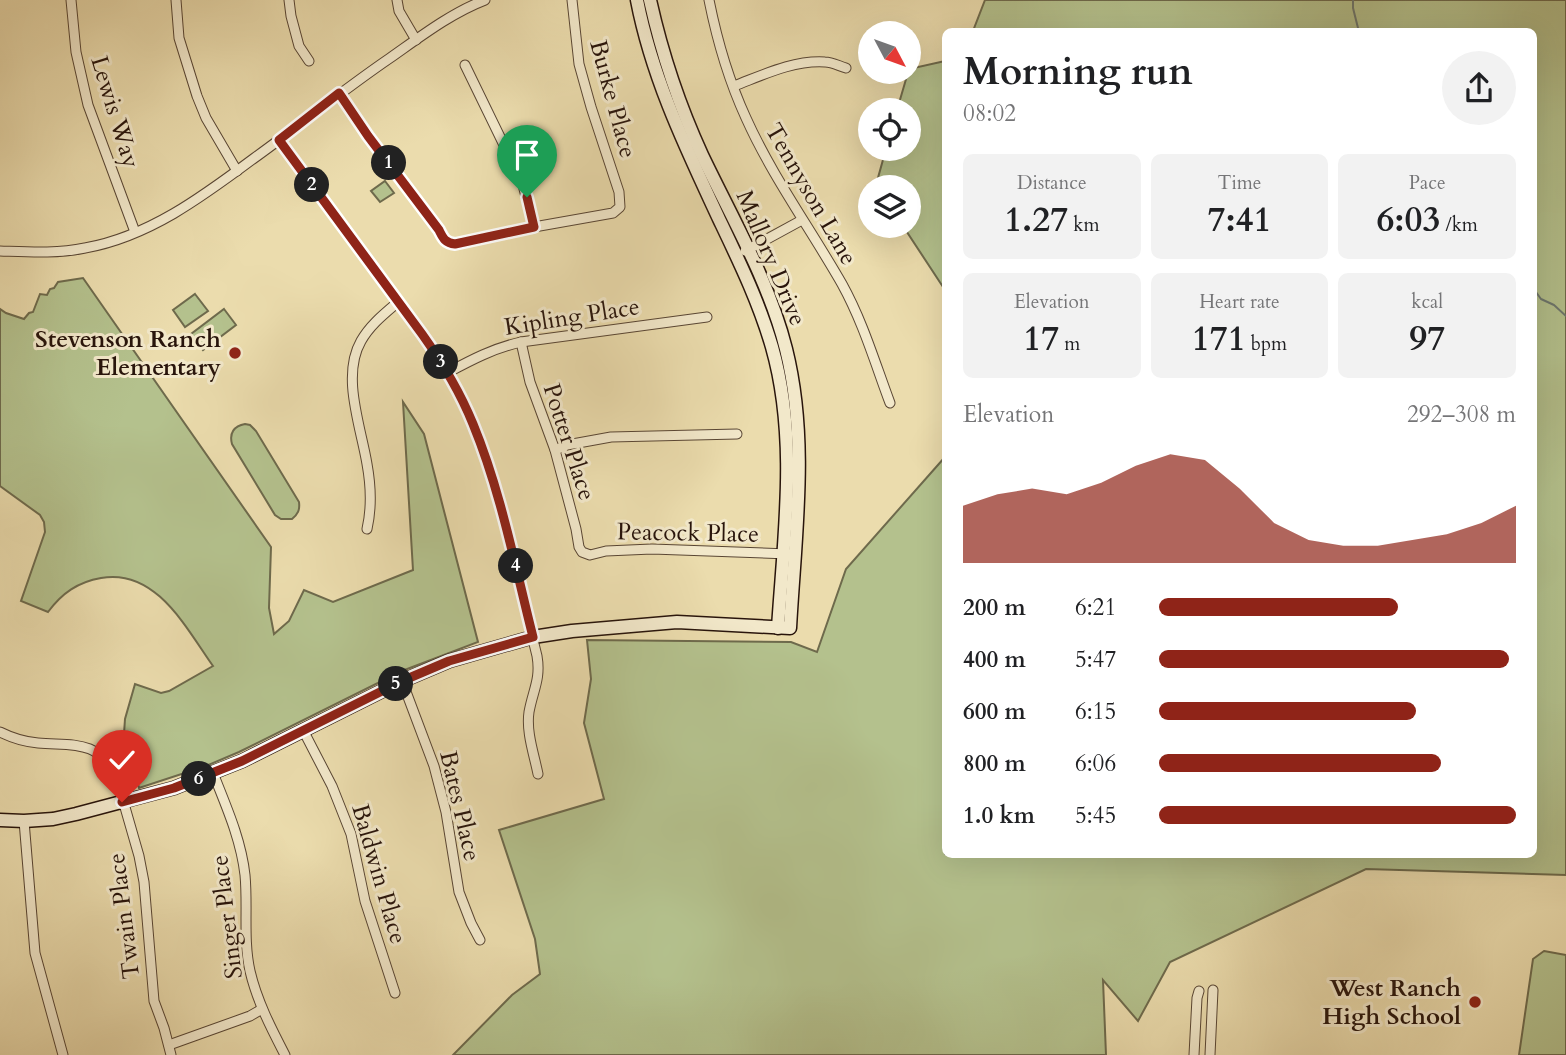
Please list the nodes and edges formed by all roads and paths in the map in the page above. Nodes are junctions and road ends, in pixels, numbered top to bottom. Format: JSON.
{"nodes":[{"id":1,"x":71,"y":0,"type":"edge"},
{"id":2,"x":176,"y":0,"type":"edge"},
{"id":3,"x":289,"y":0,"type":"edge"},
{"id":4,"x":397,"y":0,"type":"edge"},
{"id":5,"x":485,"y":0,"type":"edge"},
{"id":6,"x":572,"y":0,"type":"edge"},
{"id":7,"x":637,"y":0,"type":"edge"},
{"id":8,"x":650,"y":0,"type":"edge"},
{"id":9,"x":709,"y":0,"type":"edge"},
{"id":10,"x":416,"y":40,"type":"junction"},
{"id":11,"x":309,"y":61,"type":"dead end"},
{"id":12,"x":465,"y":65,"type":"dead end"},
{"id":13,"x":846,"y":68,"type":"dead end"},
{"id":14,"x":734,"y":86,"type":"junction"},
{"id":15,"x":339,"y":93,"type":"junction"},
{"id":16,"x":279,"y":140,"type":"junction"},
{"id":17,"x":237,"y":171,"type":"junction"},
{"id":18,"x":802,"y":220,"type":"junction"},
{"id":19,"x":534,"y":227,"type":"junction"},
{"id":20,"x":135,"y":232,"type":"junction"},
{"id":21,"x":0,"y":251,"type":"edge"},
{"id":22,"x":742,"y":253,"type":"junction"},
{"id":23,"x":398,"y":302,"type":"junction"},
{"id":24,"x":707,"y":317,"type":"dead end"},
{"id":25,"x":521,"y":342,"type":"junction"},
{"id":26,"x":447,"y":373,"type":"junction"},
{"id":27,"x":890,"y":403,"type":"dead end"},
{"id":28,"x":737,"y":434,"type":"dead end"},
{"id":29,"x":555,"y":450,"type":"junction"},
{"id":30,"x":367,"y":528,"type":"dead end"},
{"id":31,"x":582,"y":552,"type":"joint"},
{"id":32,"x":788,"y":554,"type":"junction"},
{"id":33,"x":533,"y":637,"type":"junction"},
{"id":34,"x":402,"y":681,"type":"junction"},
{"id":35,"x":303,"y":730,"type":"junction"},
{"id":36,"x":0,"y":732,"type":"edge"},
{"id":37,"x":213,"y":773,"type":"junction"},
{"id":38,"x":538,"y":774,"type":"dead end"},
{"id":39,"x":122,"y":802,"type":"junction"},
{"id":40,"x":0,"y":820,"type":"edge"},
{"id":41,"x":24,"y":821,"type":"junction"},
{"id":42,"x":480,"y":940,"type":"dead end"},
{"id":43,"x":1199,"y":990,"type":"dead end"},
{"id":44,"x":1213,"y":990,"type":"dead end"},
{"id":45,"x":395,"y":993,"type":"dead end"},
{"id":46,"x":262,"y":1009,"type":"junction"},
{"id":47,"x":169,"y":1045,"type":"junction"},
{"id":48,"x":63,"y":1055,"type":"edge"},
{"id":49,"x":172,"y":1055,"type":"edge"},
{"id":50,"x":285,"y":1055,"type":"edge"},
{"id":51,"x":1194,"y":1055,"type":"edge"},
{"id":52,"x":1210,"y":1055,"type":"edge"}],
"edges":[{"from":1,"to":20,"type":"street","name":"Lewis Way"},
{"from":2,"to":17,"type":"street"},
{"from":3,"to":11,"type":"street"},
{"from":4,"to":10,"type":"street"},
{"from":5,"to":10,"type":"street"},
{"from":6,"to":19,"type":"street","name":"Burke Place"},
{"from":7,"to":22,"type":"main road"},
{"from":8,"to":22,"type":"main road","name":"Mallory Drive"},
{"from":9,"to":14,"type":"street","name":"Tennyson Lane"},
{"from":10,"to":15,"type":"street"},
{"from":12,"to":19,"type":"street"},
{"from":13,"to":14,"type":"street"},
{"from":14,"to":18,"type":"street","name":"Tennyson Lane"},
{"from":15,"to":16,"type":"street"},
{"from":15,"to":19,"type":"street"},
{"from":16,"to":17,"type":"street"},
{"from":16,"to":23,"type":"street"},
{"from":17,"to":20,"type":"street"},
{"from":18,"to":22,"type":"street"},
{"from":18,"to":27,"type":"street","name":"Tennyson Lane"},
{"from":20,"to":21,"type":"street"},
{"from":22,"to":32,"type":"main road","name":"Mallory Drive"},
{"from":23,"to":26,"type":"street"},
{"from":23,"to":30,"type":"street"},
{"from":24,"to":25,"type":"street","name":"Kipling Place"},
{"from":25,"to":26,"type":"street","name":"Kipling Place"},
{"from":25,"to":29,"type":"street","name":"Potter Place"},
{"from":26,"to":33,"type":"street"},
{"from":28,"to":29,"type":"street"},
{"from":29,"to":31,"type":"street","name":"Potter Place"},
{"from":31,"to":32,"type":"street","name":"Peacock Place"},
{"from":32,"to":33,"type":"main road","name":"Mallory Drive"},
{"from":33,"to":34,"type":"main road"},
{"from":33,"to":38,"type":"street"},
{"from":34,"to":35,"type":"main road"},
{"from":34,"to":42,"type":"street","name":"Bates Place"},
{"from":35,"to":37,"type":"main road"},
{"from":35,"to":45,"type":"street","name":"Baldwin Place"},
{"from":36,"to":39,"type":"street","name":"Twain Place"},
{"from":37,"to":39,"type":"main road"},
{"from":37,"to":46,"type":"street","name":"Singer Place"},
{"from":39,"to":41,"type":"main road"},
{"from":39,"to":47,"type":"street","name":"Twain Place"},
{"from":40,"to":41,"type":"main road"},
{"from":41,"to":48,"type":"street"},
{"from":43,"to":51,"type":"street"},
{"from":44,"to":52,"type":"street"},
{"from":46,"to":47,"type":"street"},
{"from":46,"to":50,"type":"street","name":"Singer Place"},
{"from":47,"to":49,"type":"street","name":"Twain Place"}]}
